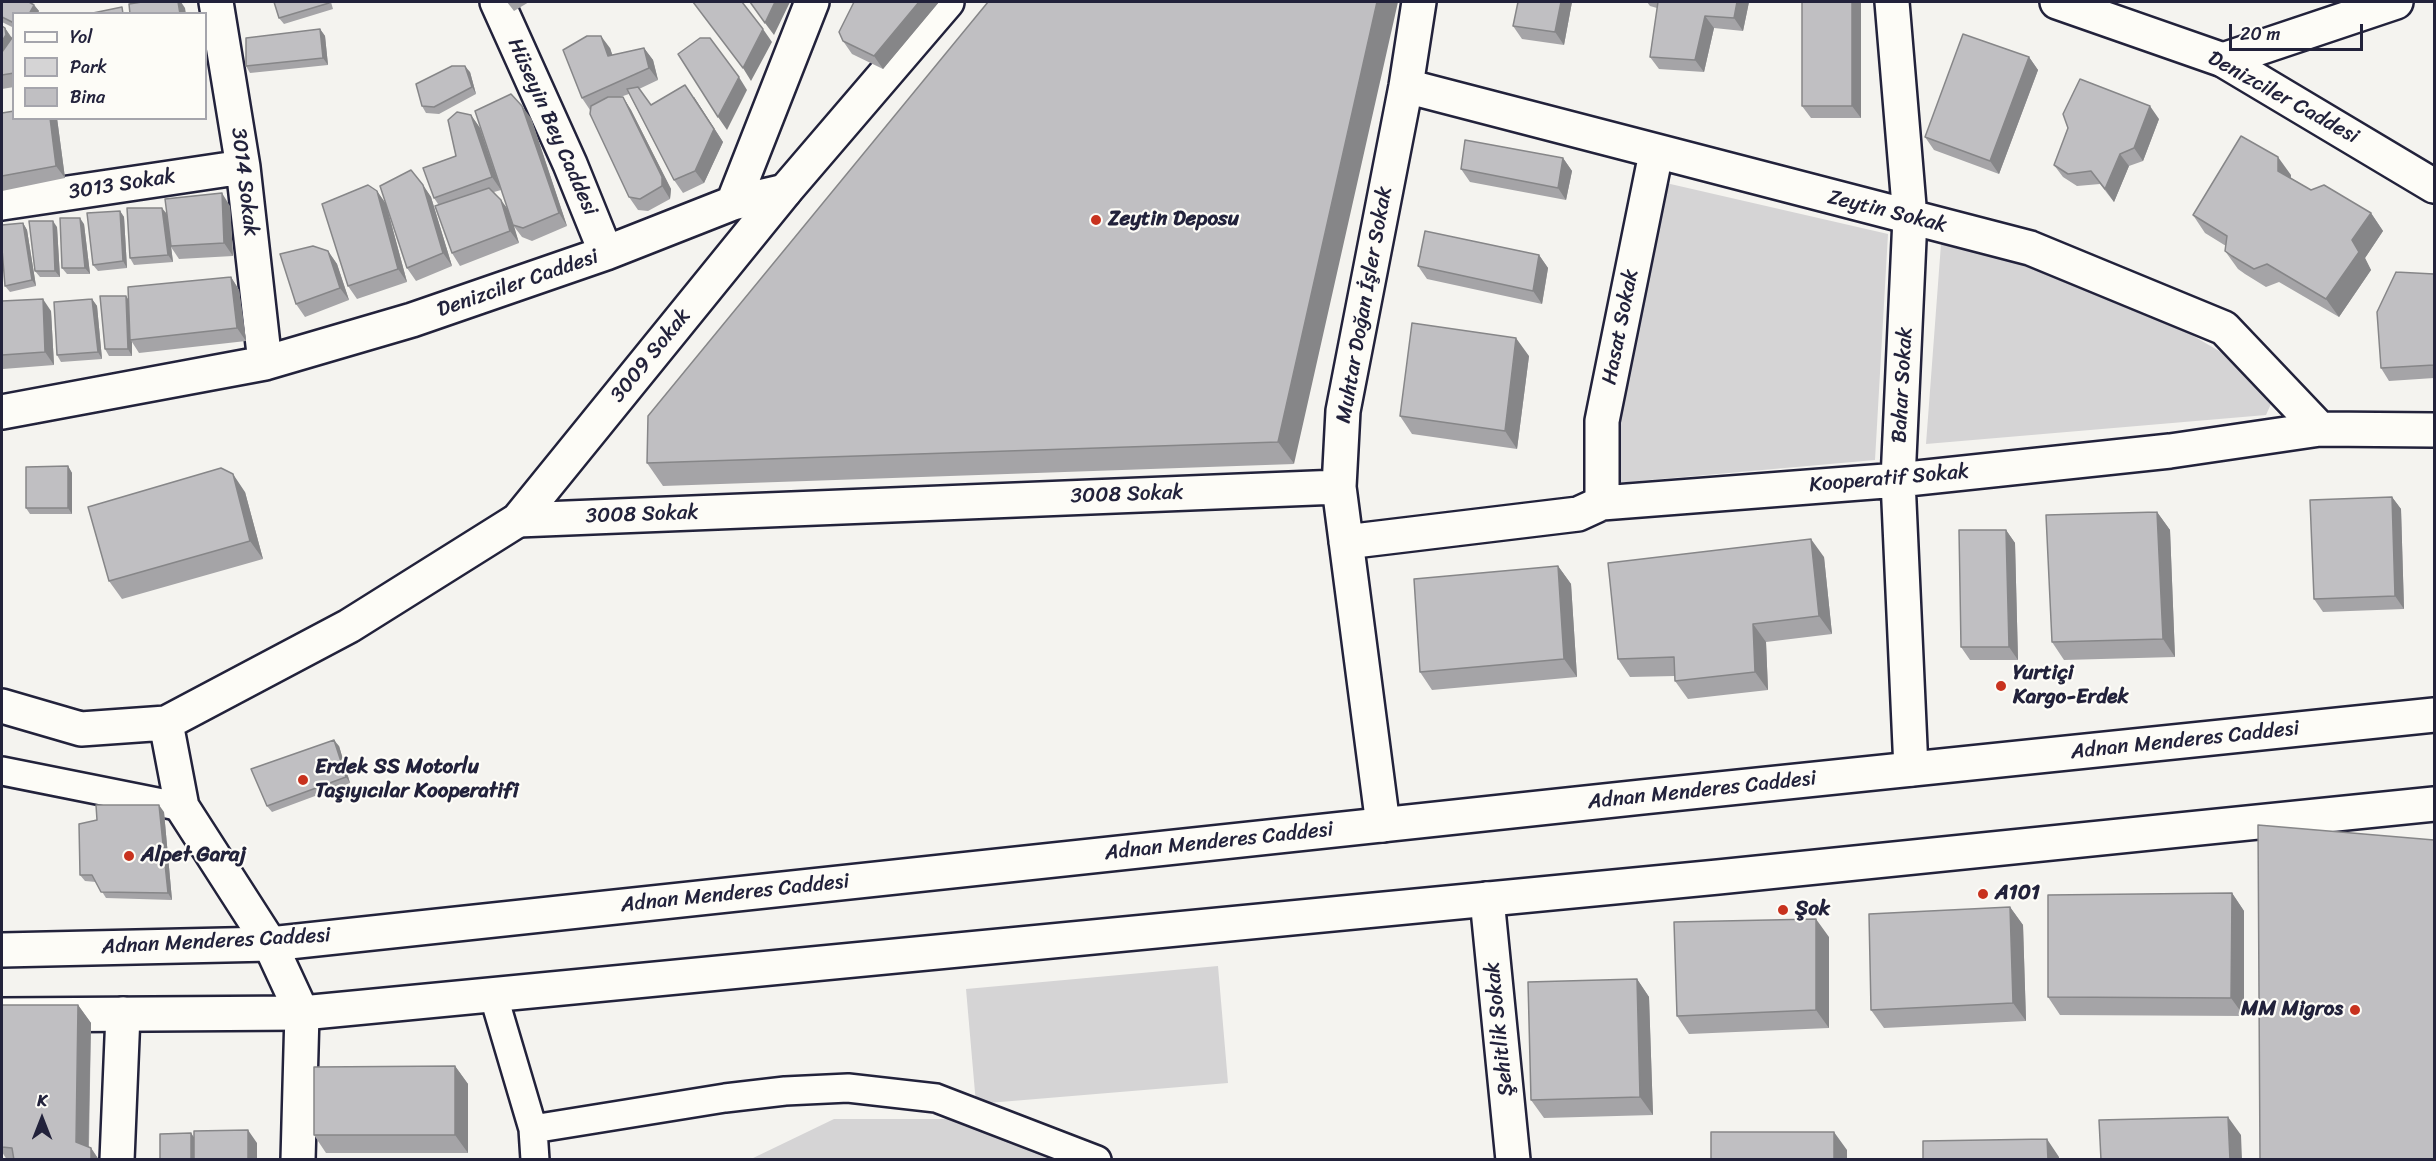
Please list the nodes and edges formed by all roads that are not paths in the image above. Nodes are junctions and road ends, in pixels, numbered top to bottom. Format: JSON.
{"nodes":[{"id":1,"x":216,"y":2,"type":"edge"},
{"id":2,"x":497,"y":2,"type":"edge"},
{"id":3,"x":812,"y":2,"type":"edge"},
{"id":4,"x":947,"y":2,"type":"edge"},
{"id":5,"x":1419,"y":2,"type":"edge"},
{"id":6,"x":1892,"y":2,"type":"edge"},
{"id":7,"x":2057,"y":2,"type":"edge"},
{"id":8,"x":2396,"y":2,"type":"edge"},
{"id":9,"x":2223,"y":60,"type":"junction"},
{"id":10,"x":1406,"y":86,"type":"junction"},
{"id":11,"x":1656,"y":153,"type":"junction"},
{"id":12,"x":243,"y":167,"type":"junction"},
{"id":13,"x":2434,"y":186,"type":"edge"},
{"id":14,"x":785,"y":191,"type":"junction"},
{"id":15,"x":2,"y":203,"type":"edge"},
{"id":16,"x":733,"y":203,"type":"junction"},
{"id":17,"x":1910,"y":218,"type":"junction"},
{"id":18,"x":606,"y":253,"type":"junction"},
{"id":19,"x":265,"y":363,"type":"junction"},
{"id":20,"x":2,"y":412,"type":"edge"},
{"id":21,"x":2320,"y":429,"type":"junction"},
{"id":22,"x":2434,"y":430,"type":"edge"},
{"id":23,"x":1898,"y":480,"type":"junction"},
{"id":24,"x":1339,"y":487,"type":"junction"},
{"id":25,"x":1602,"y":503,"type":"junction"},
{"id":26,"x":518,"y":520,"type":"junction"},
{"id":27,"x":1346,"y":542,"type":"junction"},
{"id":28,"x":2,"y":706,"type":"edge"},
{"id":29,"x":2434,"y":715,"type":"edge"},
{"id":30,"x":166,"y":723,"type":"junction"},
{"id":31,"x":1911,"y":769,"type":"junction"},
{"id":32,"x":2,"y":771,"type":"edge"},
{"id":33,"x":2434,"y":804,"type":"edge"},
{"id":34,"x":182,"y":807,"type":"junction"},
{"id":35,"x":1383,"y":825,"type":"junction"},
{"id":36,"x":1487,"y":899,"type":"junction"},
{"id":37,"x":270,"y":944,"type":"junction"},
{"id":38,"x":2,"y":950,"type":"edge"},
{"id":39,"x":493,"y":994,"type":"junction"},
{"id":40,"x":302,"y":1013,"type":"junction"},
{"id":41,"x":123,"y":1014,"type":"junction"},
{"id":42,"x":2,"y":1015,"type":"edge"},
{"id":43,"x":533,"y":1129,"type":"junction"},
{"id":44,"x":117,"y":1160,"type":"edge"},
{"id":45,"x":298,"y":1160,"type":"edge"},
{"id":46,"x":536,"y":1160,"type":"edge"},
{"id":47,"x":1097,"y":1160,"type":"edge"},
{"id":48,"x":1513,"y":1160,"type":"edge"}],
"edges":[{"from":1,"to":12,"type":"street","name":"3014 Sokak"},
{"from":2,"to":18,"type":"street","name":"Hüseyin Bey Caddesi"},
{"from":3,"to":16,"type":"street"},
{"from":4,"to":14,"type":"street"},
{"from":5,"to":10,"type":"street","name":"Muhtar Doğan İşler Sokak"},
{"from":6,"to":17,"type":"street","name":"Bahar Sokak"},
{"from":7,"to":9,"type":"street","name":"Denizciler Caddesi"},
{"from":8,"to":9,"type":"street"},
{"from":9,"to":13,"type":"street","name":"Denizciler Caddesi"},
{"from":10,"to":11,"type":"street","name":"Zeytin Sokak"},
{"from":10,"to":24,"type":"street","name":"Muhtar Doğan İşler Sokak"},
{"from":11,"to":17,"type":"street","name":"Zeytin Sokak"},
{"from":11,"to":25,"type":"street","name":"Hasat Sokak"},
{"from":12,"to":15,"type":"street","name":"3013 Sokak"},
{"from":12,"to":19,"type":"street","name":"3014 Sokak"},
{"from":14,"to":16,"type":"street","name":"Denizciler Caddesi"},
{"from":14,"to":26,"type":"street","name":"3009 Sokak"},
{"from":16,"to":18,"type":"street","name":"Denizciler Caddesi"},
{"from":17,"to":21,"type":"street","name":"Zeytin Sokak"},
{"from":17,"to":23,"type":"street","name":"Bahar Sokak"},
{"from":18,"to":19,"type":"street","name":"Denizciler Caddesi"},
{"from":19,"to":20,"type":"street","name":"Denizciler Caddesi"},
{"from":21,"to":22,"type":"street","name":"Kooperatif Sokak"},
{"from":21,"to":23,"type":"street","name":"Kooperatif Sokak"},
{"from":23,"to":25,"type":"street","name":"Kooperatif Sokak"},
{"from":23,"to":31,"type":"street","name":"Bahar Sokak"},
{"from":24,"to":26,"type":"street","name":"3008 Sokak"},
{"from":24,"to":27,"type":"street","name":"Muhtar Doğan İşler Sokak"},
{"from":25,"to":27,"type":"street","name":"Kooperatif Sokak"},
{"from":26,"to":30,"type":"street","name":"3008 Sokak"},
{"from":27,"to":35,"type":"street","name":"Muhtar Doğan İşler Sokak"},
{"from":28,"to":30,"type":"street","name":"3008 Sokak"},
{"from":29,"to":31,"type":"street","name":"Adnan Menderes Caddesi"},
{"from":30,"to":34,"type":"street"},
{"from":31,"to":35,"type":"street","name":"Adnan Menderes Caddesi"},
{"from":32,"to":34,"type":"lane"},
{"from":33,"to":36,"type":"street"},
{"from":34,"to":37,"type":"street"},
{"from":35,"to":37,"type":"street","name":"Adnan Menderes Caddesi"},
{"from":36,"to":39,"type":"street"},
{"from":36,"to":48,"type":"street","name":"Şehitlik Sokak"},
{"from":37,"to":38,"type":"street","name":"Adnan Menderes Caddesi"},
{"from":37,"to":40,"type":"street"},
{"from":39,"to":40,"type":"street"},
{"from":39,"to":43,"type":"lane"},
{"from":40,"to":41,"type":"street"},
{"from":40,"to":45,"type":"street"},
{"from":41,"to":42,"type":"street"},
{"from":41,"to":44,"type":"street"},
{"from":43,"to":46,"type":"lane"},
{"from":43,"to":47,"type":"lane"}]}
